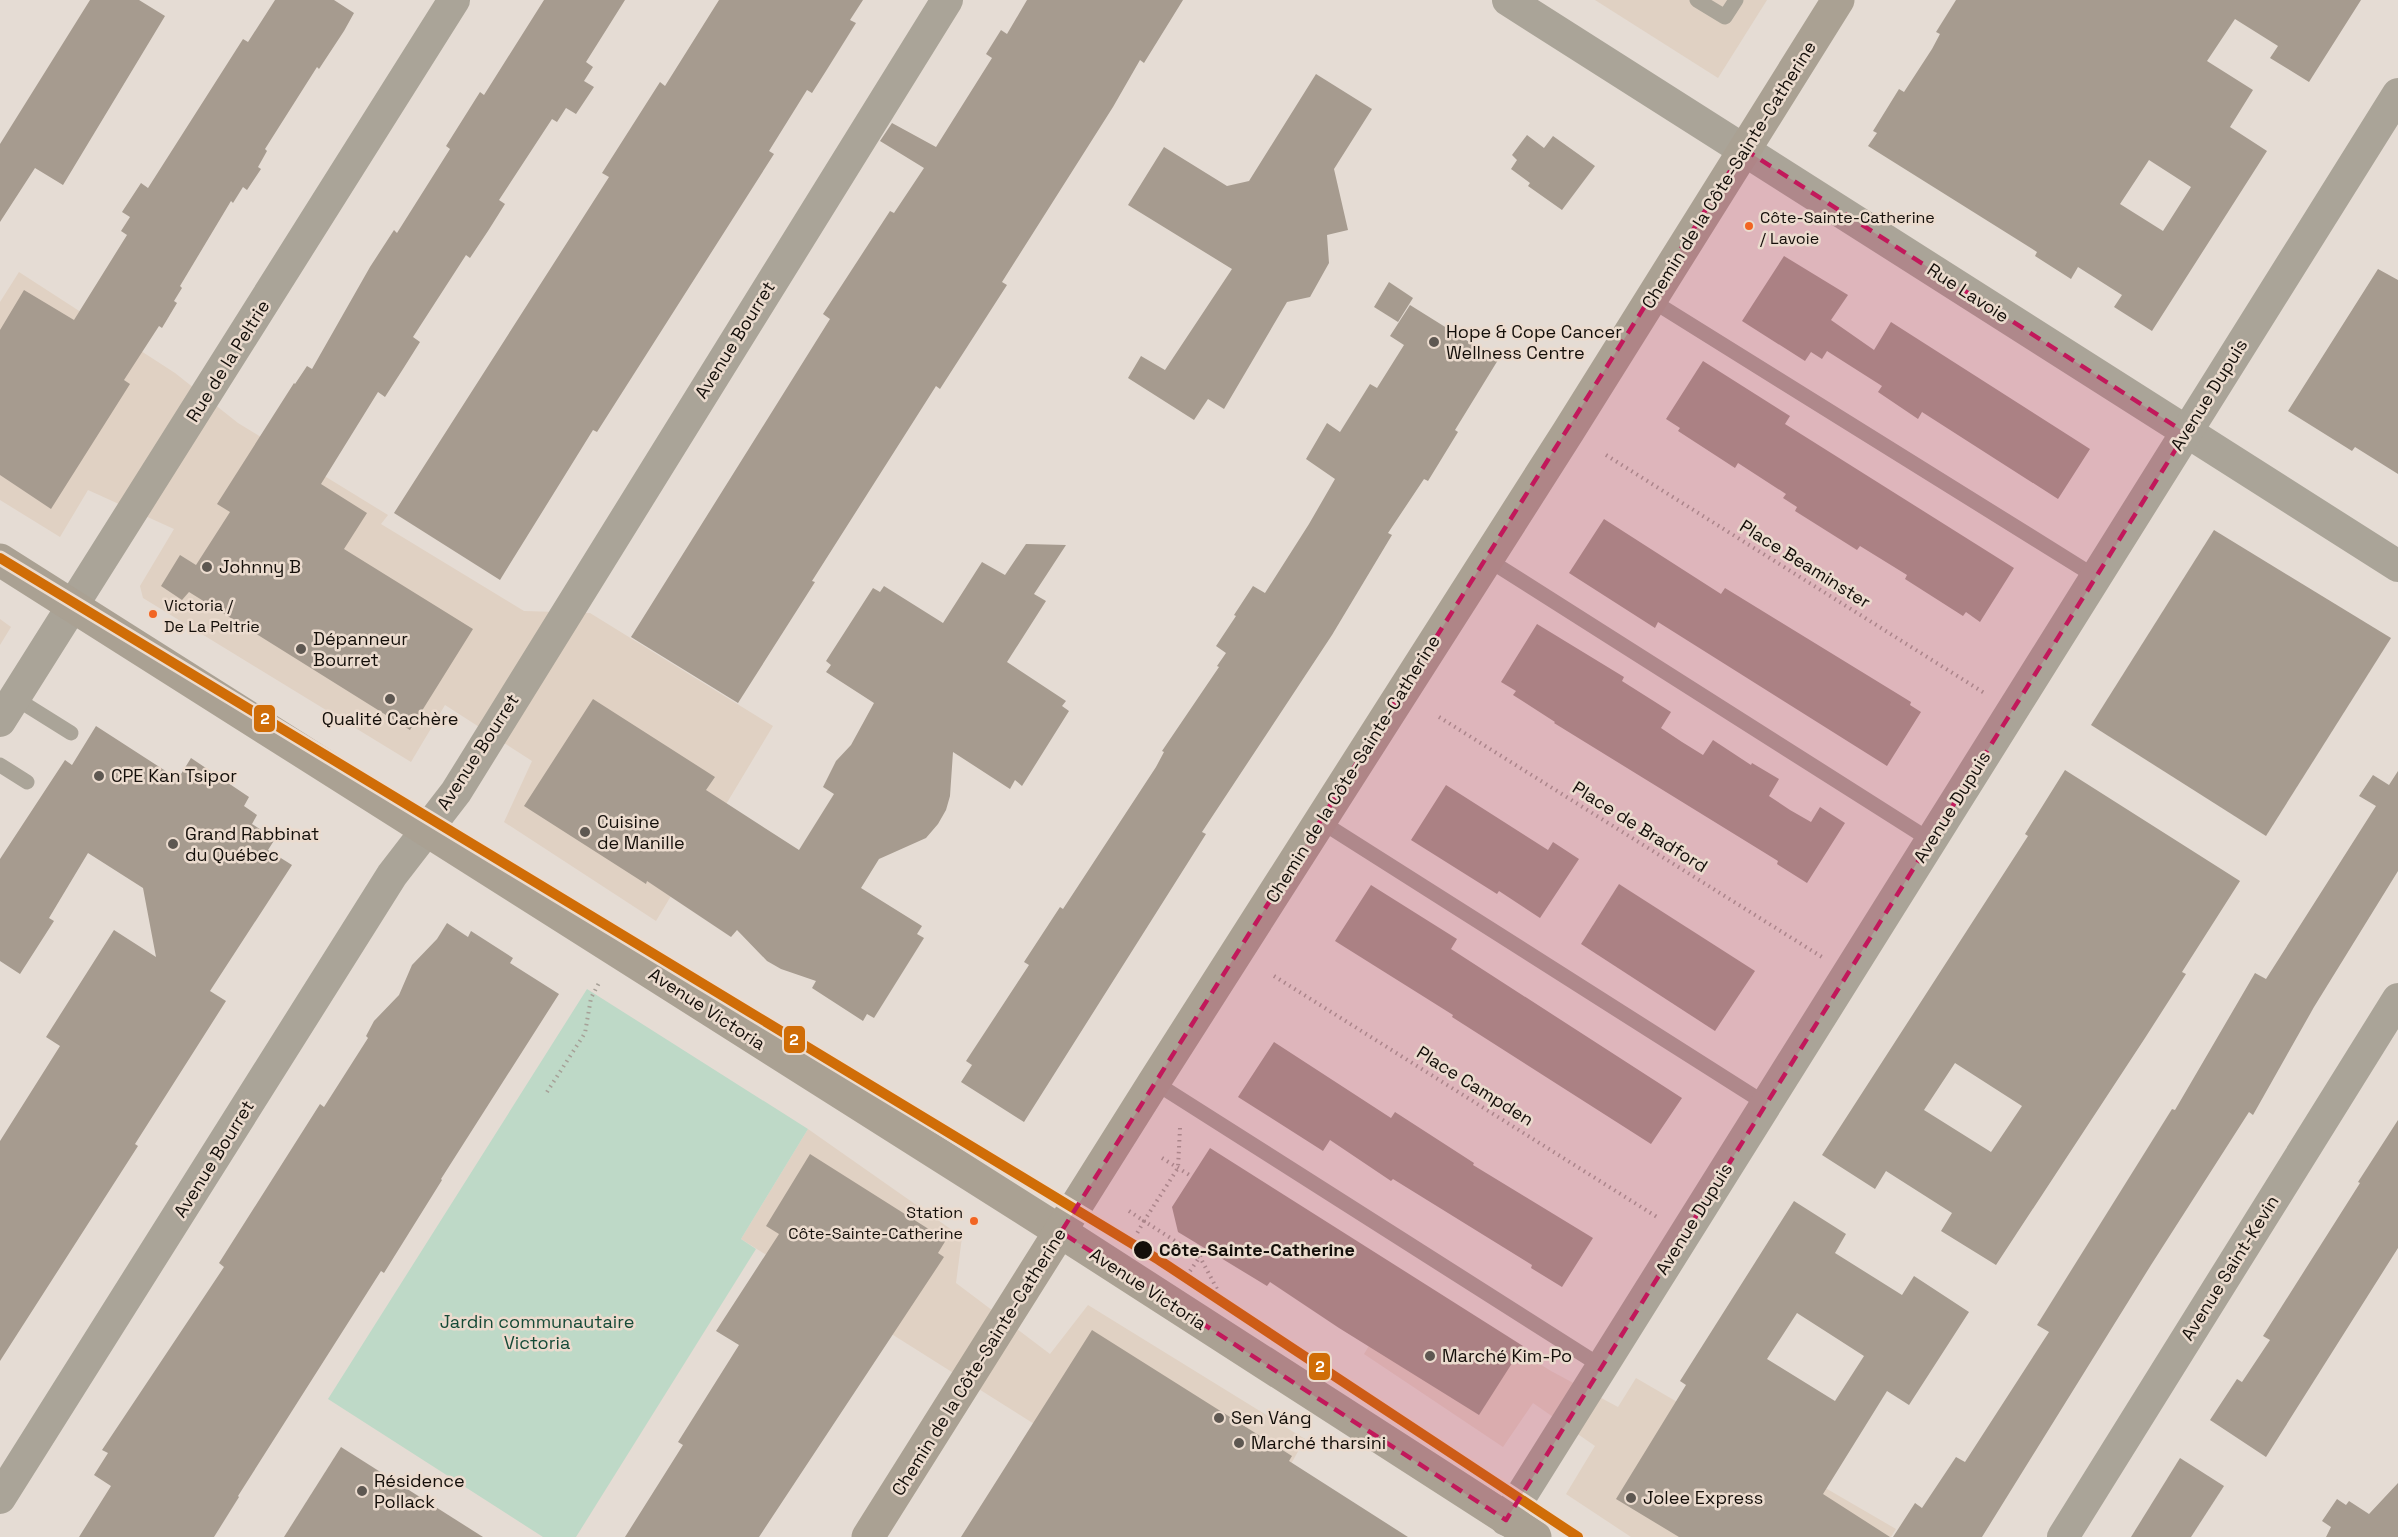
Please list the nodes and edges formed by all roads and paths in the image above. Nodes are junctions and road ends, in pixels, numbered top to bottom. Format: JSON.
{"nodes":[{"id":1,"x":454,"y":0,"type":"edge"},
{"id":2,"x":947,"y":0,"type":"edge"},
{"id":3,"x":1508,"y":0,"type":"edge"},
{"id":4,"x":1697,"y":0,"type":"edge"},
{"id":5,"x":1736,"y":0,"type":"edge"},
{"id":6,"x":1838,"y":0,"type":"edge"},
{"id":7,"x":2398,"y":94,"type":"edge"},
{"id":8,"x":1744,"y":149,"type":"junction"},
{"id":9,"x":1651,"y":300,"type":"junction"},
{"id":10,"x":2186,"y":433,"type":"junction"},
{"id":11,"x":1606,"y":455,"type":"dead end"},
{"id":12,"x":1487,"y":559,"type":"junction"},
{"id":13,"x":0,"y":560,"type":"edge"},
{"id":14,"x":2398,"y":566,"type":"edge"},
{"id":15,"x":2096,"y":578,"type":"junction"},
{"id":16,"x":73,"y":607,"type":"junction"},
{"id":17,"x":1990,"y":696,"type":"dead end"},
{"id":18,"x":7,"y":709,"type":"edge"},
{"id":19,"x":1439,"y":717,"type":"dead end"},
{"id":20,"x":71,"y":733,"type":"dead end"},
{"id":21,"x":0,"y":765,"type":"edge"},
{"id":22,"x":27,"y":782,"type":"dead end"},
{"id":23,"x":1320,"y":821,"type":"junction"},
{"id":24,"x":426,"y":831,"type":"junction"},
{"id":25,"x":1930,"y":840,"type":"junction"},
{"id":26,"x":1826,"y":959,"type":"dead end"},
{"id":27,"x":1274,"y":976,"type":"dead end"},
{"id":28,"x":599,"y":983,"type":"dead end"},
{"id":29,"x":2398,"y":999,"type":"edge"},
{"id":30,"x":1154,"y":1082,"type":"junction"},
{"id":31,"x":547,"y":1092,"type":"dead end"},
{"id":32,"x":1766,"y":1104,"type":"junction"},
{"id":33,"x":1180,"y":1128,"type":"dead end"},
{"id":34,"x":1162,"y":1158,"type":"dead end"},
{"id":35,"x":1179,"y":1167,"type":"junction"},
{"id":36,"x":1191,"y":1176,"type":"dead end"},
{"id":37,"x":1128,"y":1211,"type":"dead end"},
{"id":38,"x":1661,"y":1220,"type":"dead end"},
{"id":39,"x":1144,"y":1221,"type":"junction"},
{"id":40,"x":1061,"y":1232,"type":"junction"},
{"id":41,"x":1136,"y":1235,"type":"dead end"},
{"id":42,"x":1205,"y":1249,"type":"dead end"},
{"id":43,"x":1200,"y":1257,"type":"junction"},
{"id":44,"x":1190,"y":1271,"type":"dead end"},
{"id":45,"x":1217,"y":1289,"type":"dead end"},
{"id":46,"x":1601,"y":1366,"type":"junction"},
{"id":47,"x":0,"y":1498,"type":"edge"},
{"id":48,"x":1506,"y":1520,"type":"junction"},
{"id":49,"x":868,"y":1537,"type":"edge"},
{"id":50,"x":1535,"y":1537,"type":"edge"},
{"id":51,"x":2063,"y":1537,"type":"edge"}],
"edges":[{"from":1,"to":16,"type":"street","name":"Rue de la Peltrie"},
{"from":2,"to":24,"type":"street","name":"Avenue Bourret"},
{"from":3,"to":8,"type":"street","name":"Rue Lavoie"},
{"from":4,"to":5,"type":"lane"},
{"from":6,"to":8,"type":"main road","name":"Chemin de la Côte-Sainte-Catherine"},
{"from":7,"to":10,"type":"street","name":"Avenue Dupuis"},
{"from":8,"to":9,"type":"main road","name":"Chemin de la Côte-Sainte-Catherine"},
{"from":8,"to":10,"type":"street","name":"Rue Lavoie"},
{"from":9,"to":12,"type":"main road","name":"Chemin de la Côte-Sainte-Catherine"},
{"from":9,"to":15,"type":"lane"},
{"from":10,"to":14,"type":"street","name":"Rue Lavoie"},
{"from":10,"to":15,"type":"street","name":"Avenue Dupuis"},
{"from":11,"to":17,"type":"path","name":"Place Beaminster"},
{"from":12,"to":23,"type":"main road","name":"Chemin de la Côte-Sainte-Catherine"},
{"from":12,"to":25,"type":"lane"},
{"from":13,"to":16,"type":"main road","name":"Avenue Victoria"},
{"from":15,"to":25,"type":"street","name":"Avenue Dupuis"},
{"from":16,"to":18,"type":"street","name":"Rue de la Peltrie"},
{"from":16,"to":24,"type":"main road","name":"Avenue Victoria"},
{"from":18,"to":20,"type":"lane"},
{"from":19,"to":26,"type":"path","name":"Place de Bradford"},
{"from":21,"to":22,"type":"lane"},
{"from":23,"to":30,"type":"main road","name":"Chemin de la Côte-Sainte-Catherine"},
{"from":23,"to":32,"type":"lane"},
{"from":24,"to":40,"type":"main road","name":"Avenue Victoria"},
{"from":24,"to":47,"type":"street","name":"Avenue Bourret"},
{"from":25,"to":32,"type":"street","name":"Avenue Dupuis"},
{"from":27,"to":38,"type":"path","name":"Place Campden"},
{"from":28,"to":31,"type":"path"},
{"from":29,"to":51,"type":"street","name":"Avenue Saint-Kevin"},
{"from":30,"to":40,"type":"main road","name":"Chemin de la Côte-Sainte-Catherine"},
{"from":30,"to":46,"type":"lane"},
{"from":32,"to":46,"type":"street","name":"Avenue Dupuis"},
{"from":33,"to":35,"type":"path"},
{"from":34,"to":35,"type":"path"},
{"from":35,"to":36,"type":"path"},
{"from":35,"to":39,"type":"path"},
{"from":37,"to":39,"type":"path"},
{"from":39,"to":41,"type":"path"},
{"from":39,"to":43,"type":"path"},
{"from":40,"to":48,"type":"main road","name":"Avenue Victoria"},
{"from":40,"to":49,"type":"main road","name":"Chemin de la Côte-Sainte-Catherine"},
{"from":42,"to":43,"type":"path"},
{"from":43,"to":44,"type":"path"},
{"from":43,"to":45,"type":"path"},
{"from":46,"to":48,"type":"street","name":"Avenue Dupuis"},
{"from":48,"to":50,"type":"main road","name":"Avenue Victoria"}]}
